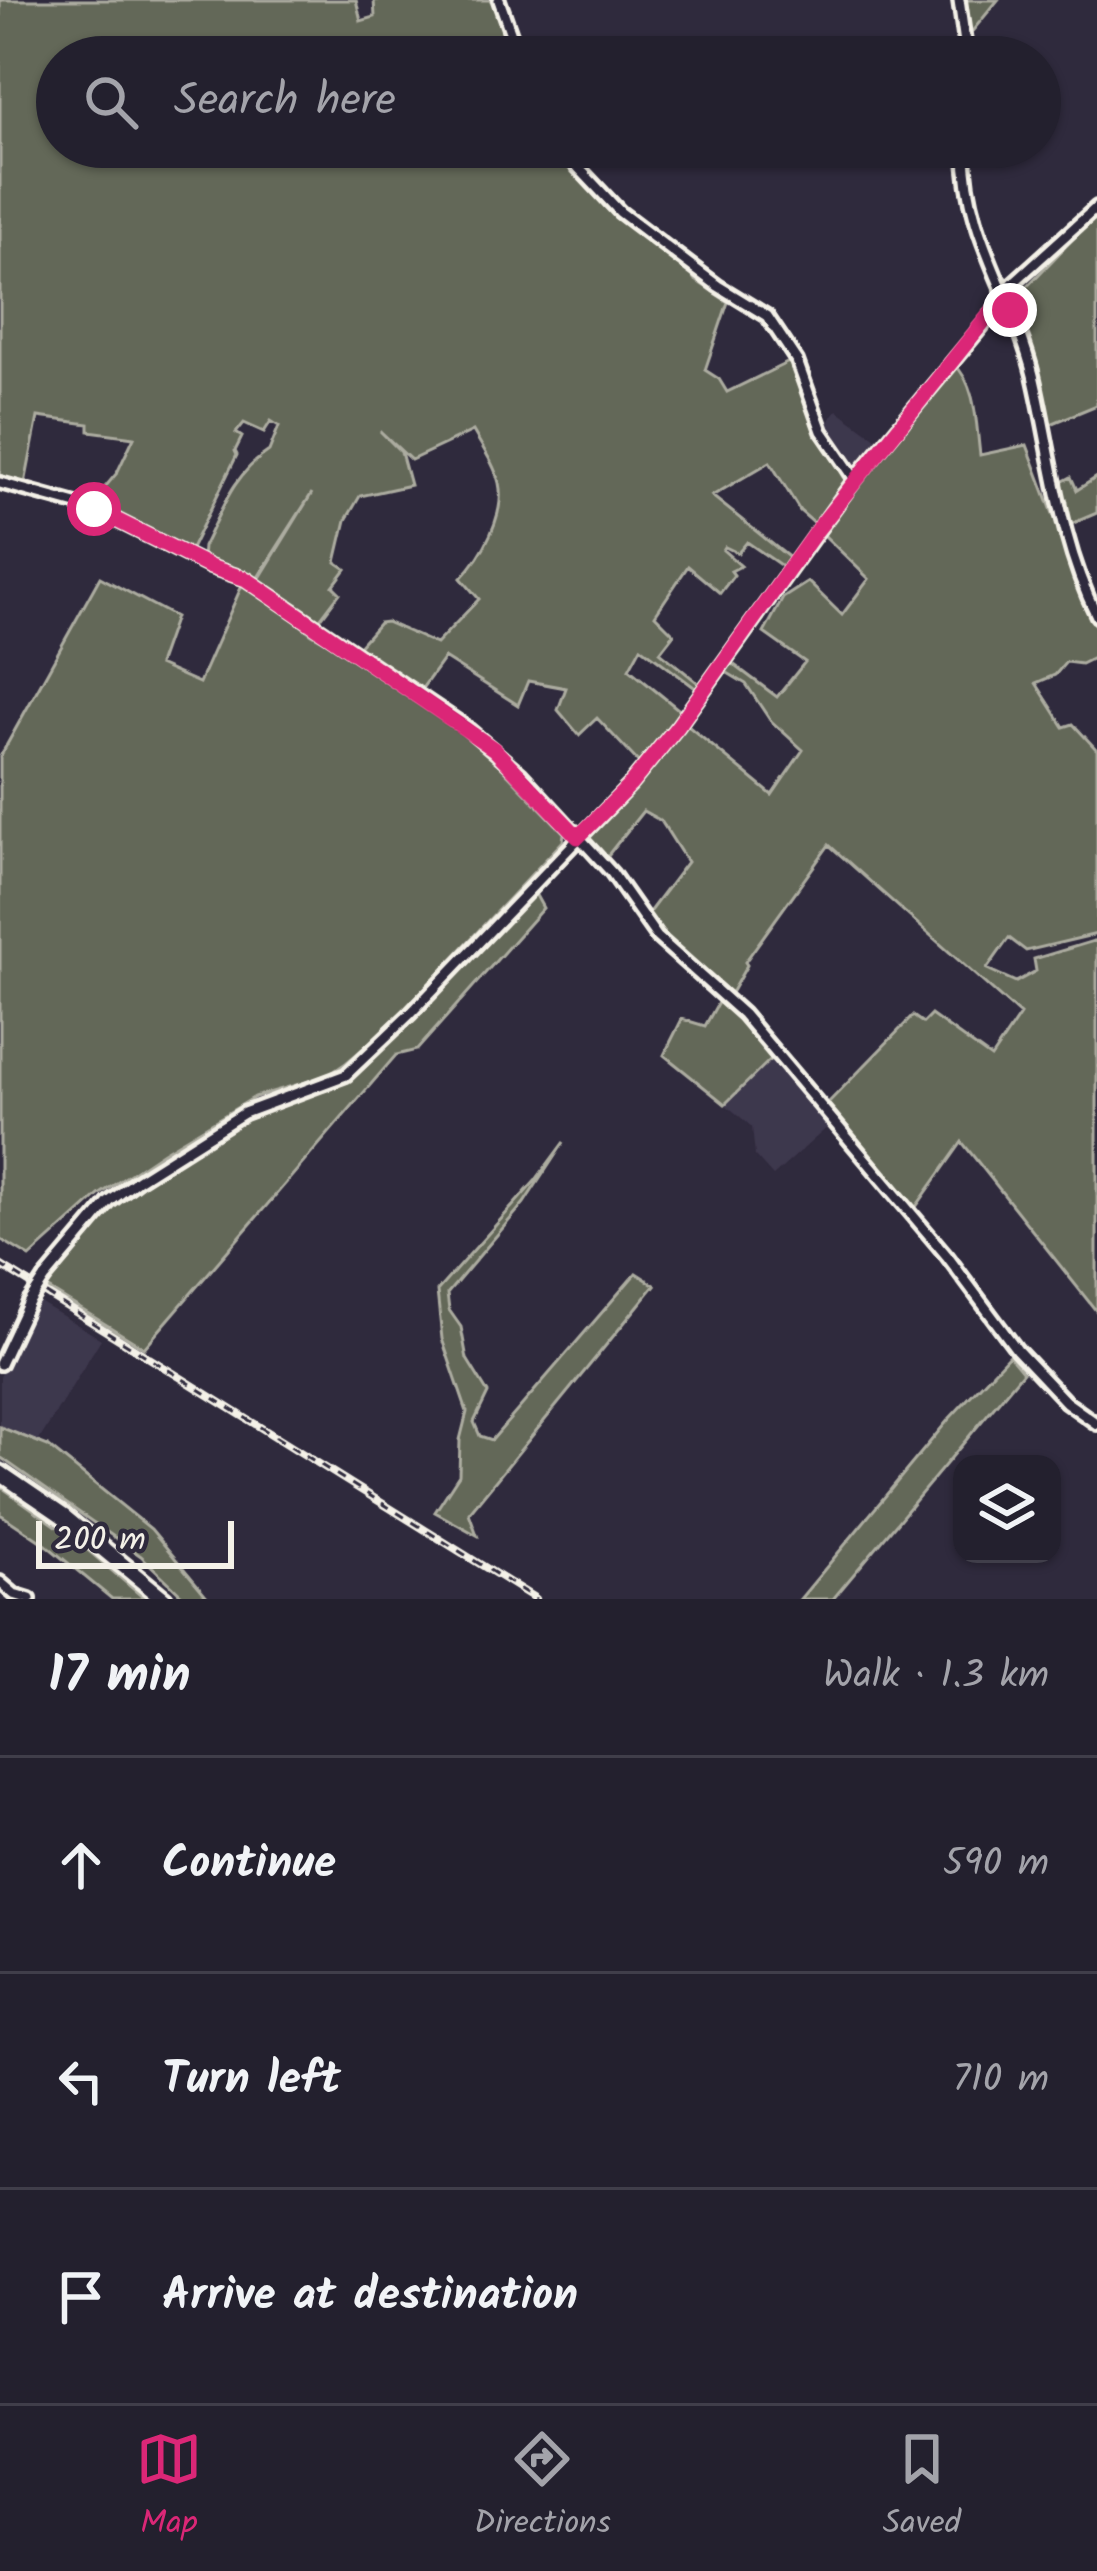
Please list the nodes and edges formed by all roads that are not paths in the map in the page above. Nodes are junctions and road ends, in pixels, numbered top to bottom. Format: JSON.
{"nodes":[{"id":1,"x":499,"y":0,"type":"edge"},
{"id":2,"x":958,"y":0,"type":"edge"},
{"id":3,"x":512,"y":36,"type":"edge"},
{"id":4,"x":964,"y":36,"type":"edge"},
{"id":5,"x":579,"y":168,"type":"edge"},
{"id":6,"x":968,"y":168,"type":"edge"},
{"id":7,"x":1097,"y":207,"type":"edge"},
{"id":8,"x":1003,"y":297,"type":"junction"},
{"id":9,"x":856,"y":479,"type":"junction"},
{"id":10,"x":0,"y":483,"type":"edge"},
{"id":11,"x":1097,"y":616,"type":"edge"},
{"id":12,"x":578,"y":837,"type":"junction"},
{"id":13,"x":0,"y":1364,"type":"edge"},
{"id":14,"x":1097,"y":1424,"type":"edge"},
{"id":15,"x":0,"y":1472,"type":"edge"},
{"id":16,"x":0,"y":1582,"type":"edge"},
{"id":17,"x":30,"y":1599,"type":"edge"},
{"id":18,"x":164,"y":1599,"type":"edge"}],
"edges":[{"from":1,"to":3,"type":"street"},
{"from":2,"to":4,"type":"street"},
{"from":5,"to":9,"type":"street"},
{"from":6,"to":8,"type":"street"},
{"from":7,"to":8,"type":"street"},
{"from":8,"to":9,"type":"street"},
{"from":8,"to":11,"type":"street"},
{"from":9,"to":12,"type":"street"},
{"from":10,"to":12,"type":"street"},
{"from":12,"to":13,"type":"street","bridge":true},
{"from":12,"to":14,"type":"street"},
{"from":15,"to":18,"type":"highway"},
{"from":16,"to":17,"type":"street"}]}
